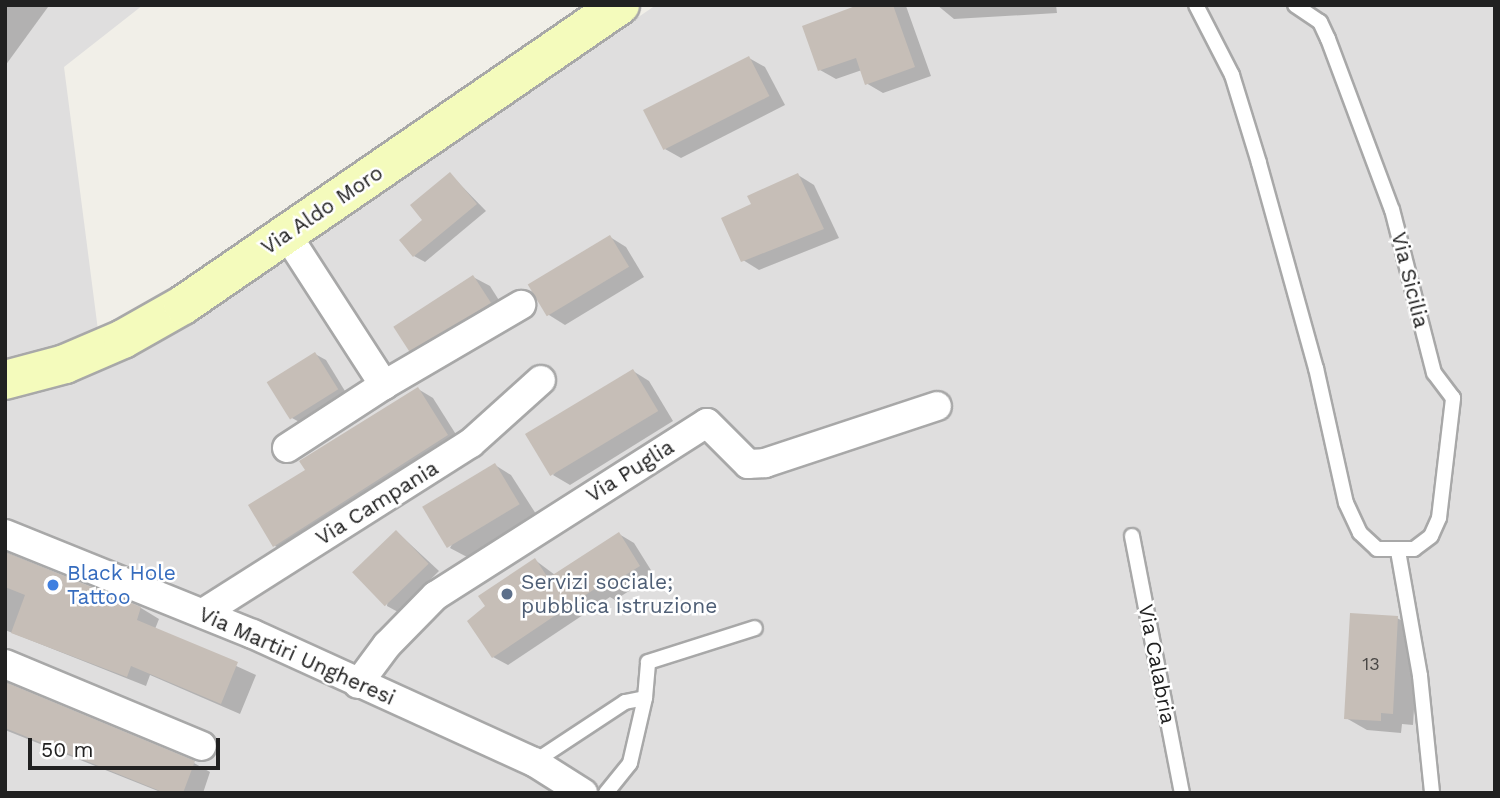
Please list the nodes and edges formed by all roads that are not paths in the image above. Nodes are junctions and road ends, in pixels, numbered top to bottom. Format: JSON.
{"nodes":[{"id":1,"x":621,"y":5,"type":"edge"},
{"id":2,"x":1196,"y":5,"type":"edge"},
{"id":3,"x":1295,"y":5,"type":"edge"},
{"id":4,"x":287,"y":235,"type":"junction"},
{"id":5,"x":521,"y":305,"type":"dead end"},
{"id":6,"x":5,"y":380,"type":"edge"},
{"id":7,"x":541,"y":380,"type":"dead end"},
{"id":8,"x":384,"y":385,"type":"junction"},
{"id":9,"x":937,"y":406,"type":"dead end"},
{"id":10,"x":287,"y":448,"type":"dead end"},
{"id":11,"x":5,"y":534,"type":"edge"},
{"id":12,"x":1132,"y":536,"type":"dead end"},
{"id":13,"x":1398,"y":551,"type":"junction"},
{"id":14,"x":202,"y":613,"type":"junction"},
{"id":15,"x":755,"y":628,"type":"dead end"},
{"id":16,"x":5,"y":664,"type":"edge"},
{"id":17,"x":358,"y":684,"type":"junction"},
{"id":18,"x":645,"y":698,"type":"junction"},
{"id":19,"x":202,"y":746,"type":"dead end"},
{"id":20,"x":534,"y":762,"type":"junction"},
{"id":21,"x":583,"y":793,"type":"edge"},
{"id":22,"x":606,"y":793,"type":"edge"},
{"id":23,"x":1182,"y":793,"type":"edge"},
{"id":24,"x":1432,"y":793,"type":"edge"}],
"edges":[{"from":1,"to":4,"type":"main road","name":"Via Aldo Moro"},
{"from":2,"to":13,"type":"lane"},
{"from":3,"to":13,"type":"lane","name":"Via Sicilia"},
{"from":4,"to":6,"type":"main road","name":"Via Aldo Moro"},
{"from":4,"to":8,"type":"street"},
{"from":5,"to":8,"type":"street"},
{"from":7,"to":14,"type":"street","name":"Via Campania"},
{"from":8,"to":10,"type":"street"},
{"from":9,"to":17,"type":"street","name":"Via Puglia"},
{"from":11,"to":14,"type":"street","name":"Via Martiri Ungheresi"},
{"from":12,"to":23,"type":"lane","name":"Via Calabria"},
{"from":13,"to":24,"type":"lane"},
{"from":14,"to":17,"type":"street","name":"Via Martiri Ungheresi"},
{"from":15,"to":18,"type":"lane"},
{"from":16,"to":19,"type":"street"},
{"from":17,"to":20,"type":"street","name":"Via Martiri Ungheresi"},
{"from":18,"to":20,"type":"lane"},
{"from":18,"to":22,"type":"lane"},
{"from":20,"to":21,"type":"street","name":"Via Martiri Ungheresi"}]}
